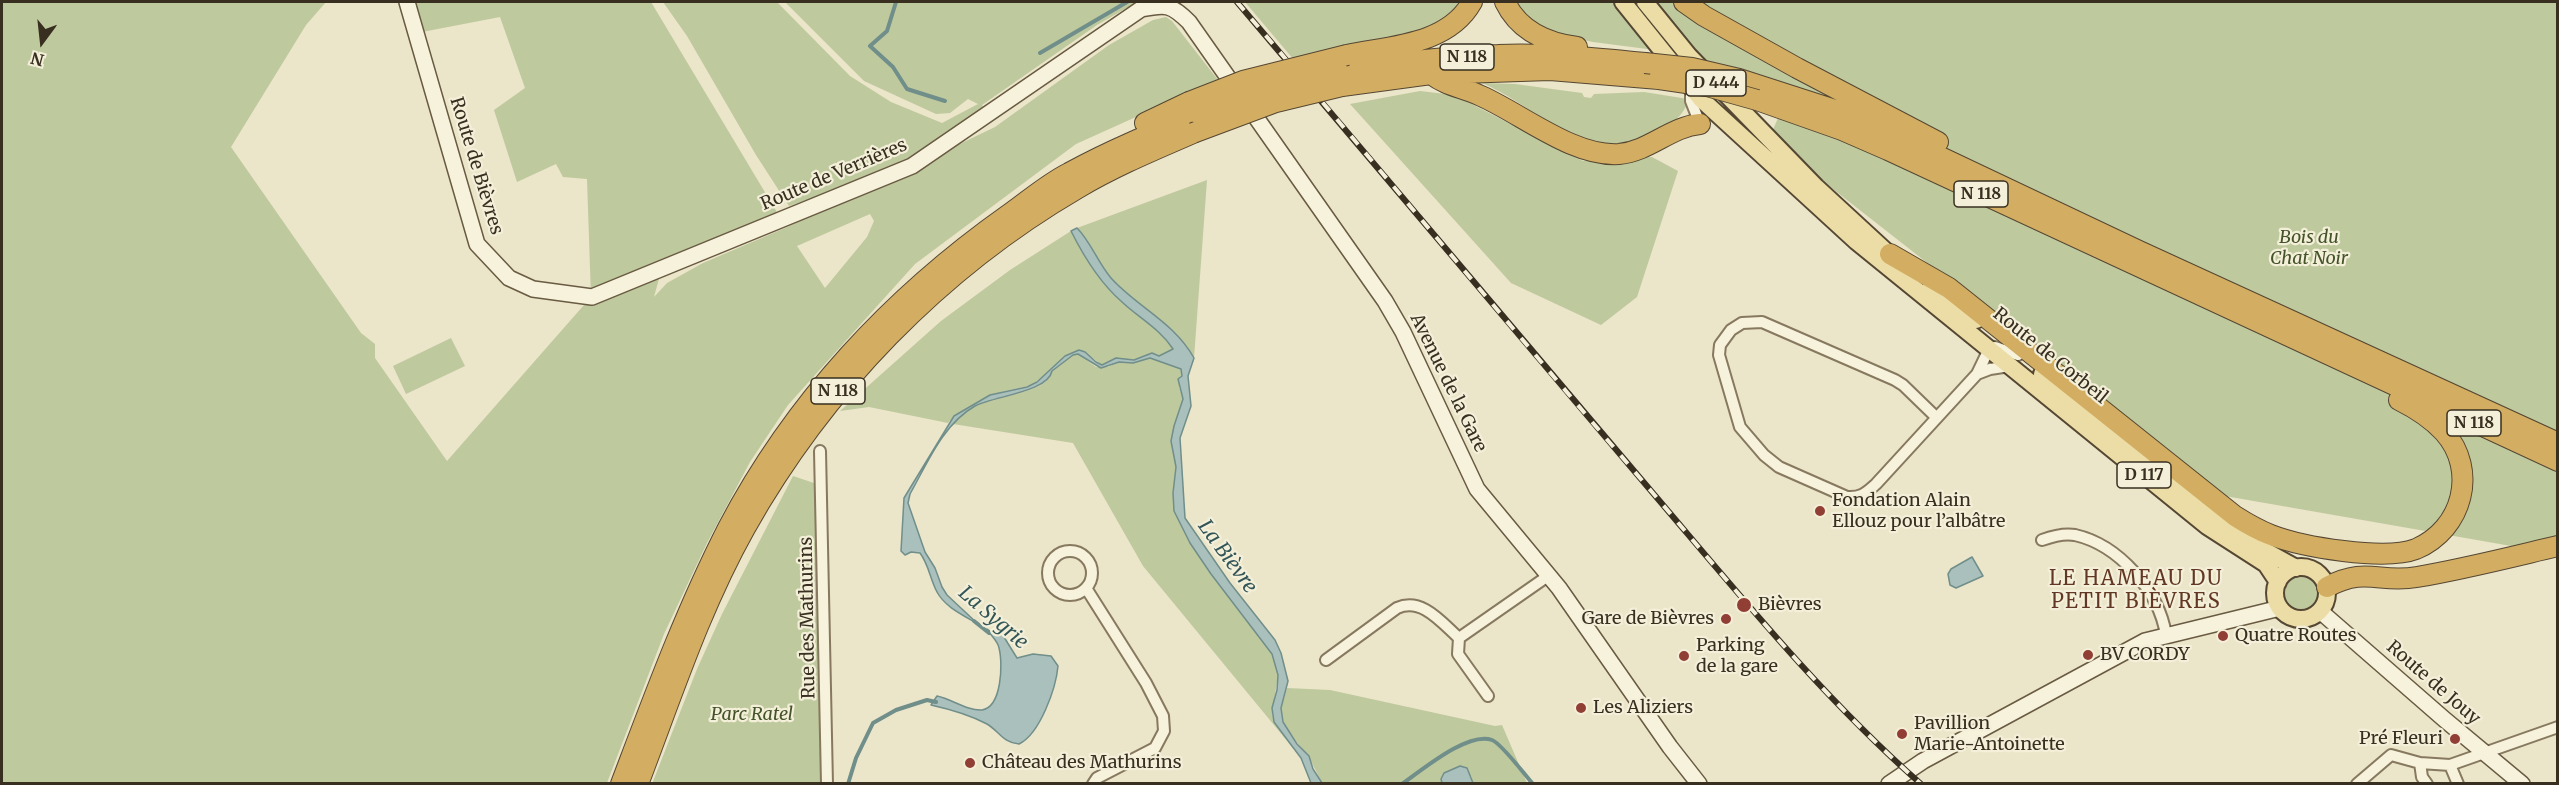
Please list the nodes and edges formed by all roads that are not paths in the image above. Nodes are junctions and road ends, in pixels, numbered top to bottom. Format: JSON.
{"nodes":[{"id":1,"x":407,"y":2,"type":"edge"},
{"id":2,"x":1472,"y":2,"type":"edge"},
{"id":3,"x":1505,"y":2,"type":"edge"},
{"id":4,"x":1623,"y":2,"type":"edge"},
{"id":5,"x":1645,"y":2,"type":"edge"},
{"id":6,"x":1684,"y":2,"type":"edge"},
{"id":7,"x":1161,"y":5,"type":"joint"},
{"id":8,"x":1596,"y":58,"type":"junction"},
{"id":9,"x":1342,"y":71,"type":"junction"},
{"id":10,"x":1431,"y":74,"type":"junction"},
{"id":11,"x":1691,"y":88,"type":"junction"},
{"id":12,"x":1700,"y":124,"type":"junction"},
{"id":13,"x":1749,"y":145,"type":"junction"},
{"id":14,"x":1791,"y":160,"type":"joint"},
{"id":15,"x":1987,"y":179,"type":"junction"},
{"id":16,"x":1856,"y":241,"type":"joint"},
{"id":17,"x":1890,"y":254,"type":"junction"},
{"id":18,"x":562,"y":295,"type":"joint"},
{"id":19,"x":1989,"y":348,"type":"junction"},
{"id":20,"x":2014,"y":360,"type":"junction"},
{"id":21,"x":1977,"y":374,"type":"junction"},
{"id":22,"x":2391,"y":384,"type":"junction"},
{"id":23,"x":1936,"y":417,"type":"junction"},
{"id":24,"x":2558,"y":443,"type":"edge"},
{"id":25,"x":820,"y":451,"type":"dead end"},
{"id":26,"x":2558,"y":461,"type":"edge"},
{"id":27,"x":2042,"y":540,"type":"dead end"},
{"id":28,"x":2558,"y":546,"type":"edge"},
{"id":29,"x":2296,"y":568,"type":"junction"},
{"id":30,"x":1548,"y":576,"type":"junction"},
{"id":31,"x":2278,"y":582,"type":"junction"},
{"id":32,"x":2326,"y":587,"type":"junction"},
{"id":33,"x":1086,"y":588,"type":"junction"},
{"id":34,"x":2280,"y":608,"type":"junction"},
{"id":35,"x":2320,"y":611,"type":"junction"},
{"id":36,"x":2166,"y":635,"type":"junction"},
{"id":37,"x":1459,"y":638,"type":"junction"},
{"id":38,"x":1326,"y":660,"type":"dead end"},
{"id":39,"x":1488,"y":696,"type":"dead end"},
{"id":40,"x":2558,"y":728,"type":"edge"},
{"id":41,"x":2485,"y":753,"type":"junction"},
{"id":42,"x":2420,"y":763,"type":"junction"},
{"id":43,"x":2450,"y":765,"type":"junction"},
{"id":44,"x":621,"y":783,"type":"edge"},
{"id":45,"x":638,"y":783,"type":"edge"},
{"id":46,"x":827,"y":783,"type":"edge"},
{"id":47,"x":1093,"y":783,"type":"edge"},
{"id":48,"x":1699,"y":783,"type":"edge"},
{"id":49,"x":1889,"y":783,"type":"edge"},
{"id":50,"x":2357,"y":783,"type":"edge"},
{"id":51,"x":2427,"y":783,"type":"edge"},
{"id":52,"x":2458,"y":783,"type":"edge"},
{"id":53,"x":2522,"y":783,"type":"edge"}],
"edges":[{"from":1,"to":18,"type":"street","name":"Route de Bièvres"},
{"from":2,"to":9,"type":"highway"},
{"from":3,"to":8,"type":"highway"},
{"from":4,"to":11,"type":"main road","number":"D 444"},
{"from":5,"to":14,"type":"main road","number":"D 444"},
{"from":6,"to":15,"type":"highway"},
{"from":7,"to":18,"type":"street","name":"Route de Verrières"},
{"from":7,"to":30,"type":"street","name":"Avenue de la Gare"},
{"from":8,"to":9,"type":"highway","number":"N 118"},
{"from":8,"to":15,"type":"highway","number":"N 118","bridge":true},
{"from":9,"to":10,"type":"highway","number":"N 118"},
{"from":9,"to":44,"type":"highway","number":"N 118","bridge":true},
{"from":9,"to":45,"type":"highway","number":"N 118","bridge":true},
{"from":10,"to":12,"type":"highway"},
{"from":10,"to":22,"type":"highway","number":"N 118","bridge":true},
{"from":11,"to":12,"type":"street"},
{"from":11,"to":13,"type":"main road","number":"D 444"},
{"from":12,"to":13,"type":"main road"},
{"from":13,"to":16,"type":"main road","number":"D 444"},
{"from":14,"to":17,"type":"main road","name":"Route de Corbeil","number":"D 117"},
{"from":15,"to":24,"type":"highway","number":"N 118"},
{"from":16,"to":19,"type":"main road","name":"Route de Corbeil","number":"D 117"},
{"from":17,"to":20,"type":"main road","name":"Route de Corbeil","number":"D 117"},
{"from":17,"to":22,"type":"highway"},
{"from":19,"to":20,"type":"main road","name":"Route de Corbeil","number":"D 117"},
{"from":19,"to":21,"type":"street"},
{"from":20,"to":21,"type":"street"},
{"from":20,"to":29,"type":"main road","name":"Route de Corbeil","number":"D 117"},
{"from":20,"to":31,"type":"main road","name":"Route de Corbeil","number":"D 117"},
{"from":21,"to":23,"type":"street"},
{"from":22,"to":26,"type":"highway","number":"N 118"},
{"from":23,"to":23,"type":"street"},
{"from":25,"to":46,"type":"street","name":"Rue des Mathurins"},
{"from":27,"to":36,"type":"street"},
{"from":28,"to":32,"type":"highway"},
{"from":29,"to":31,"type":"main road"},
{"from":29,"to":32,"type":"main road","name":"Route de Corbeil"},
{"from":30,"to":37,"type":"street"},
{"from":30,"to":48,"type":"street","name":"Avenue de la Gare"},
{"from":31,"to":34,"type":"main road"},
{"from":32,"to":35,"type":"main road"},
{"from":33,"to":33,"type":"street"},
{"from":33,"to":47,"type":"street"},
{"from":34,"to":35,"type":"main road"},
{"from":34,"to":36,"type":"street"},
{"from":35,"to":41,"type":"street","name":"Route de Jouy"},
{"from":36,"to":49,"type":"street"},
{"from":37,"to":38,"type":"street"},
{"from":37,"to":39,"type":"street"},
{"from":40,"to":41,"type":"street"},
{"from":41,"to":43,"type":"street"},
{"from":41,"to":53,"type":"street","name":"Route de Jouy"},
{"from":42,"to":43,"type":"street"},
{"from":42,"to":50,"type":"street"},
{"from":42,"to":51,"type":"street"},
{"from":43,"to":52,"type":"street"}]}
